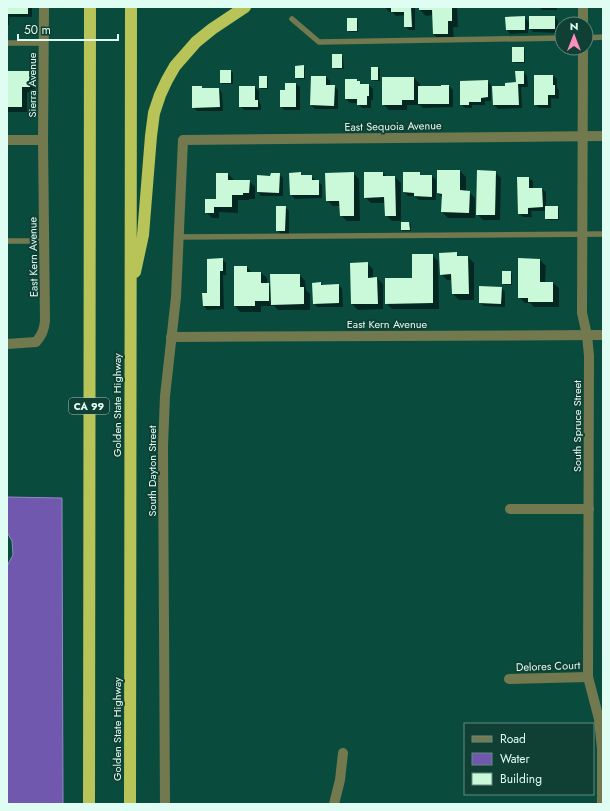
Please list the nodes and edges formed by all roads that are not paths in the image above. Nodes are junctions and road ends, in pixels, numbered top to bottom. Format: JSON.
{"nodes":[{"id":1,"x":44,"y":7,"type":"edge"},
{"id":2,"x":90,"y":7,"type":"edge"},
{"id":3,"x":131,"y":7,"type":"edge"},
{"id":4,"x":245,"y":7,"type":"edge"},
{"id":5,"x":292,"y":19,"type":"dead end"},
{"id":6,"x":554,"y":38,"type":"edge"},
{"id":7,"x":44,"y":43,"type":"junction"},
{"id":8,"x":7,"y":44,"type":"edge"},
{"id":9,"x":584,"y":56,"type":"edge"},
{"id":10,"x":584,"y":136,"type":"junction"},
{"id":11,"x":603,"y":136,"type":"edge"},
{"id":12,"x":7,"y":140,"type":"edge"},
{"id":13,"x":44,"y":140,"type":"junction"},
{"id":14,"x":183,"y":140,"type":"joint"},
{"id":15,"x":603,"y":234,"type":"edge"},
{"id":16,"x":583,"y":235,"type":"junction"},
{"id":17,"x":179,"y":237,"type":"junction"},
{"id":18,"x":7,"y":241,"type":"edge"},
{"id":19,"x":44,"y":241,"type":"junction"},
{"id":20,"x":130,"y":297,"type":"junction"},
{"id":21,"x":587,"y":335,"type":"junction"},
{"id":22,"x":603,"y":335,"type":"edge"},
{"id":23,"x":171,"y":337,"type":"junction"},
{"id":24,"x":7,"y":344,"type":"edge"},
{"id":25,"x":589,"y":508,"type":"junction"},
{"id":26,"x":510,"y":509,"type":"dead end"},
{"id":27,"x":588,"y":677,"type":"junction"},
{"id":28,"x":509,"y":679,"type":"dead end"},
{"id":29,"x":343,"y":753,"type":"dead end"},
{"id":30,"x":89,"y":804,"type":"edge"},
{"id":31,"x":130,"y":804,"type":"edge"},
{"id":32,"x":165,"y":804,"type":"edge"},
{"id":33,"x":334,"y":804,"type":"edge"},
{"id":34,"x":602,"y":804,"type":"edge"}],
"edges":[{"from":1,"to":7,"type":"street","name":"Sierra Avenue"},
{"from":2,"to":30,"type":"highway","number":"CA 99"},
{"from":3,"to":20,"type":"highway","name":"Golden State Highway"},
{"from":4,"to":20,"type":"highway"},
{"from":5,"to":6,"type":"lane"},
{"from":7,"to":8,"type":"lane"},
{"from":7,"to":13,"type":"street","name":"Sierra Avenue"},
{"from":9,"to":10,"type":"street","name":"South Spruce Street"},
{"from":10,"to":11,"type":"street","name":"East Sequoia Avenue"},
{"from":10,"to":14,"type":"street","name":"East Sequoia Avenue"},
{"from":10,"to":16,"type":"street","name":"South Spruce Street"},
{"from":12,"to":13,"type":"street"},
{"from":13,"to":19,"type":"street","name":"East Kern Avenue"},
{"from":14,"to":17,"type":"street","name":"South Dayton Street"},
{"from":15,"to":16,"type":"lane"},
{"from":16,"to":17,"type":"lane"},
{"from":16,"to":21,"type":"street","name":"South Spruce Street"},
{"from":17,"to":23,"type":"street","name":"South Dayton Street"},
{"from":18,"to":19,"type":"lane"},
{"from":19,"to":24,"type":"street","name":"East Kern Avenue"},
{"from":20,"to":31,"type":"highway","name":"Golden State Highway"},
{"from":21,"to":22,"type":"street","name":"East Kern Avenue"},
{"from":21,"to":23,"type":"street","name":"East Kern Avenue"},
{"from":21,"to":25,"type":"street","name":"South Spruce Street"},
{"from":23,"to":32,"type":"street","name":"South Dayton Street"},
{"from":25,"to":26,"type":"street"},
{"from":25,"to":27,"type":"street","name":"South Spruce Street"},
{"from":27,"to":28,"type":"street","name":"Delores Court"},
{"from":27,"to":34,"type":"street","name":"South Spruce Street"},
{"from":29,"to":33,"type":"street"}]}
